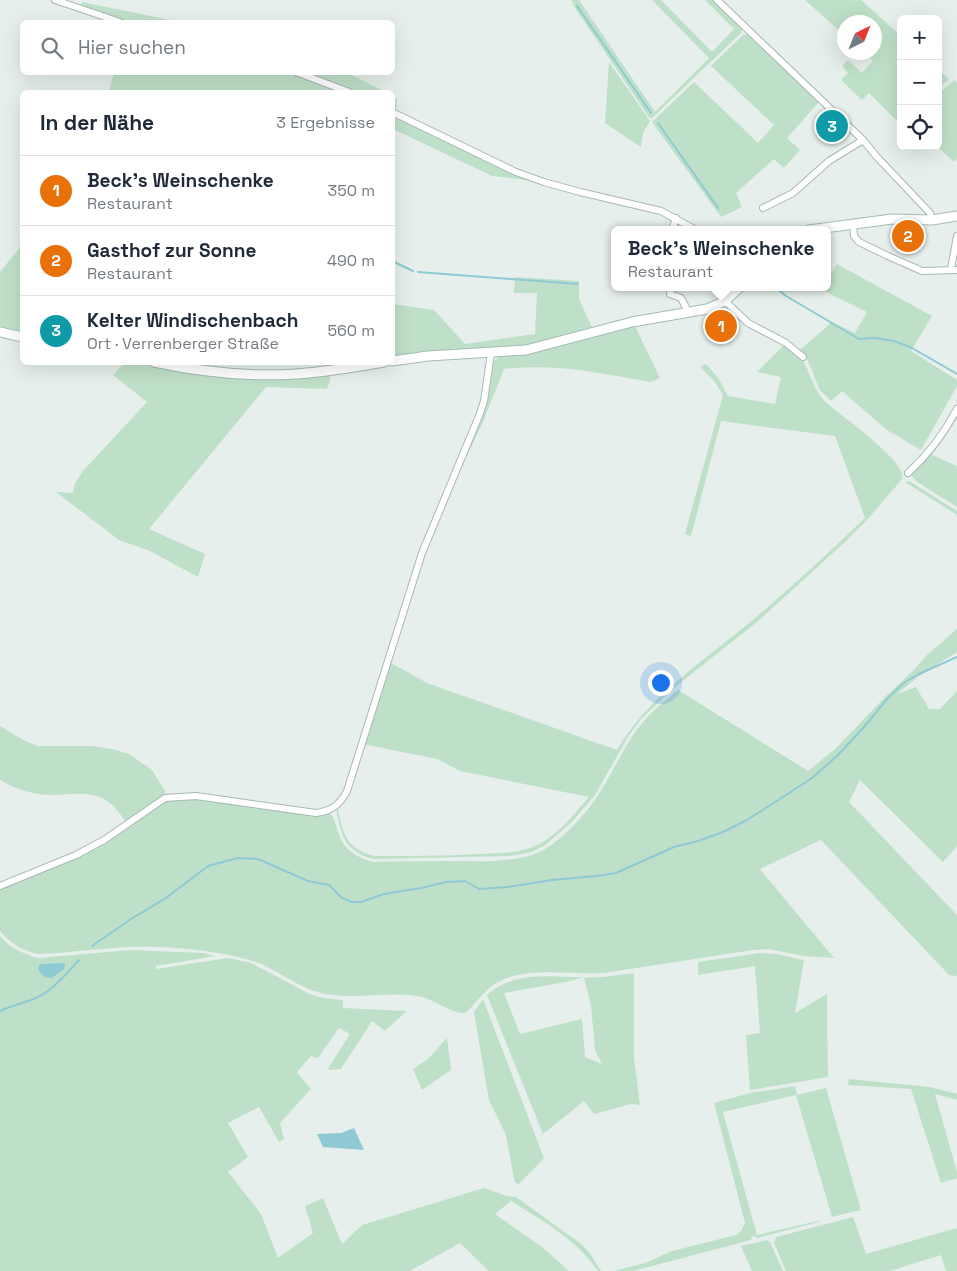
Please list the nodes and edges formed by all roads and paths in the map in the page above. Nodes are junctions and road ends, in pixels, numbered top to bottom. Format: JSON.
{"nodes":[{"id":1,"x":55,"y":0,"type":"edge"},
{"id":2,"x":717,"y":0,"type":"edge"},
{"id":3,"x":114,"y":20,"type":"edge"},
{"id":4,"x":304,"y":75,"type":"edge"},
{"id":5,"x":344,"y":90,"type":"edge"},
{"id":6,"x":395,"y":114,"type":"edge"},
{"id":7,"x":863,"y":140,"type":"junction"},
{"id":8,"x":763,"y":208,"type":"dead end"},
{"id":9,"x":957,"y":216,"type":"edge"},
{"id":10,"x":676,"y":218,"type":"junction"},
{"id":11,"x":932,"y":220,"type":"junction"},
{"id":12,"x":853,"y":223,"type":"junction"},
{"id":13,"x":673,"y":226,"type":"edge"},
{"id":14,"x":689,"y":226,"type":"edge"},
{"id":15,"x":831,"y":226,"type":"edge"},
{"id":16,"x":957,"y":236,"type":"edge"},
{"id":17,"x":954,"y":270,"type":"edge"},
{"id":18,"x":670,"y":291,"type":"edge"},
{"id":19,"x":736,"y":291,"type":"edge"},
{"id":20,"x":725,"y":301,"type":"junction"},
{"id":21,"x":689,"y":313,"type":"junction"},
{"id":22,"x":0,"y":332,"type":"edge"},
{"id":23,"x":20,"y":337,"type":"edge"},
{"id":24,"x":490,"y":353,"type":"junction"},
{"id":25,"x":803,"y":357,"type":"dead end"},
{"id":26,"x":395,"y":361,"type":"edge"},
{"id":27,"x":172,"y":365,"type":"edge"},
{"id":28,"x":366,"y":365,"type":"edge"},
{"id":29,"x":957,"y":409,"type":"edge"},
{"id":30,"x":908,"y":473,"type":"dead end"},
{"id":31,"x":0,"y":886,"type":"edge"}],
"edges":[{"from":1,"to":3,"type":"street"},
{"from":2,"to":7,"type":"street"},
{"from":4,"to":5,"type":"street"},
{"from":6,"to":10,"type":"street"},
{"from":7,"to":8,"type":"street"},
{"from":7,"to":11,"type":"street"},
{"from":9,"to":11,"type":"main road"},
{"from":10,"to":13,"type":"street"},
{"from":10,"to":14,"type":"street"},
{"from":11,"to":12,"type":"main road"},
{"from":12,"to":15,"type":"main road"},
{"from":12,"to":17,"type":"street"},
{"from":16,"to":17,"type":"street"},
{"from":18,"to":21,"type":"street"},
{"from":19,"to":20,"type":"main road"},
{"from":20,"to":21,"type":"main road"},
{"from":20,"to":25,"type":"street"},
{"from":21,"to":24,"type":"main road"},
{"from":22,"to":23,"type":"main road"},
{"from":24,"to":26,"type":"main road"},
{"from":24,"to":31,"type":"street"},
{"from":27,"to":28,"type":"main road"},
{"from":29,"to":30,"type":"street"}]}
